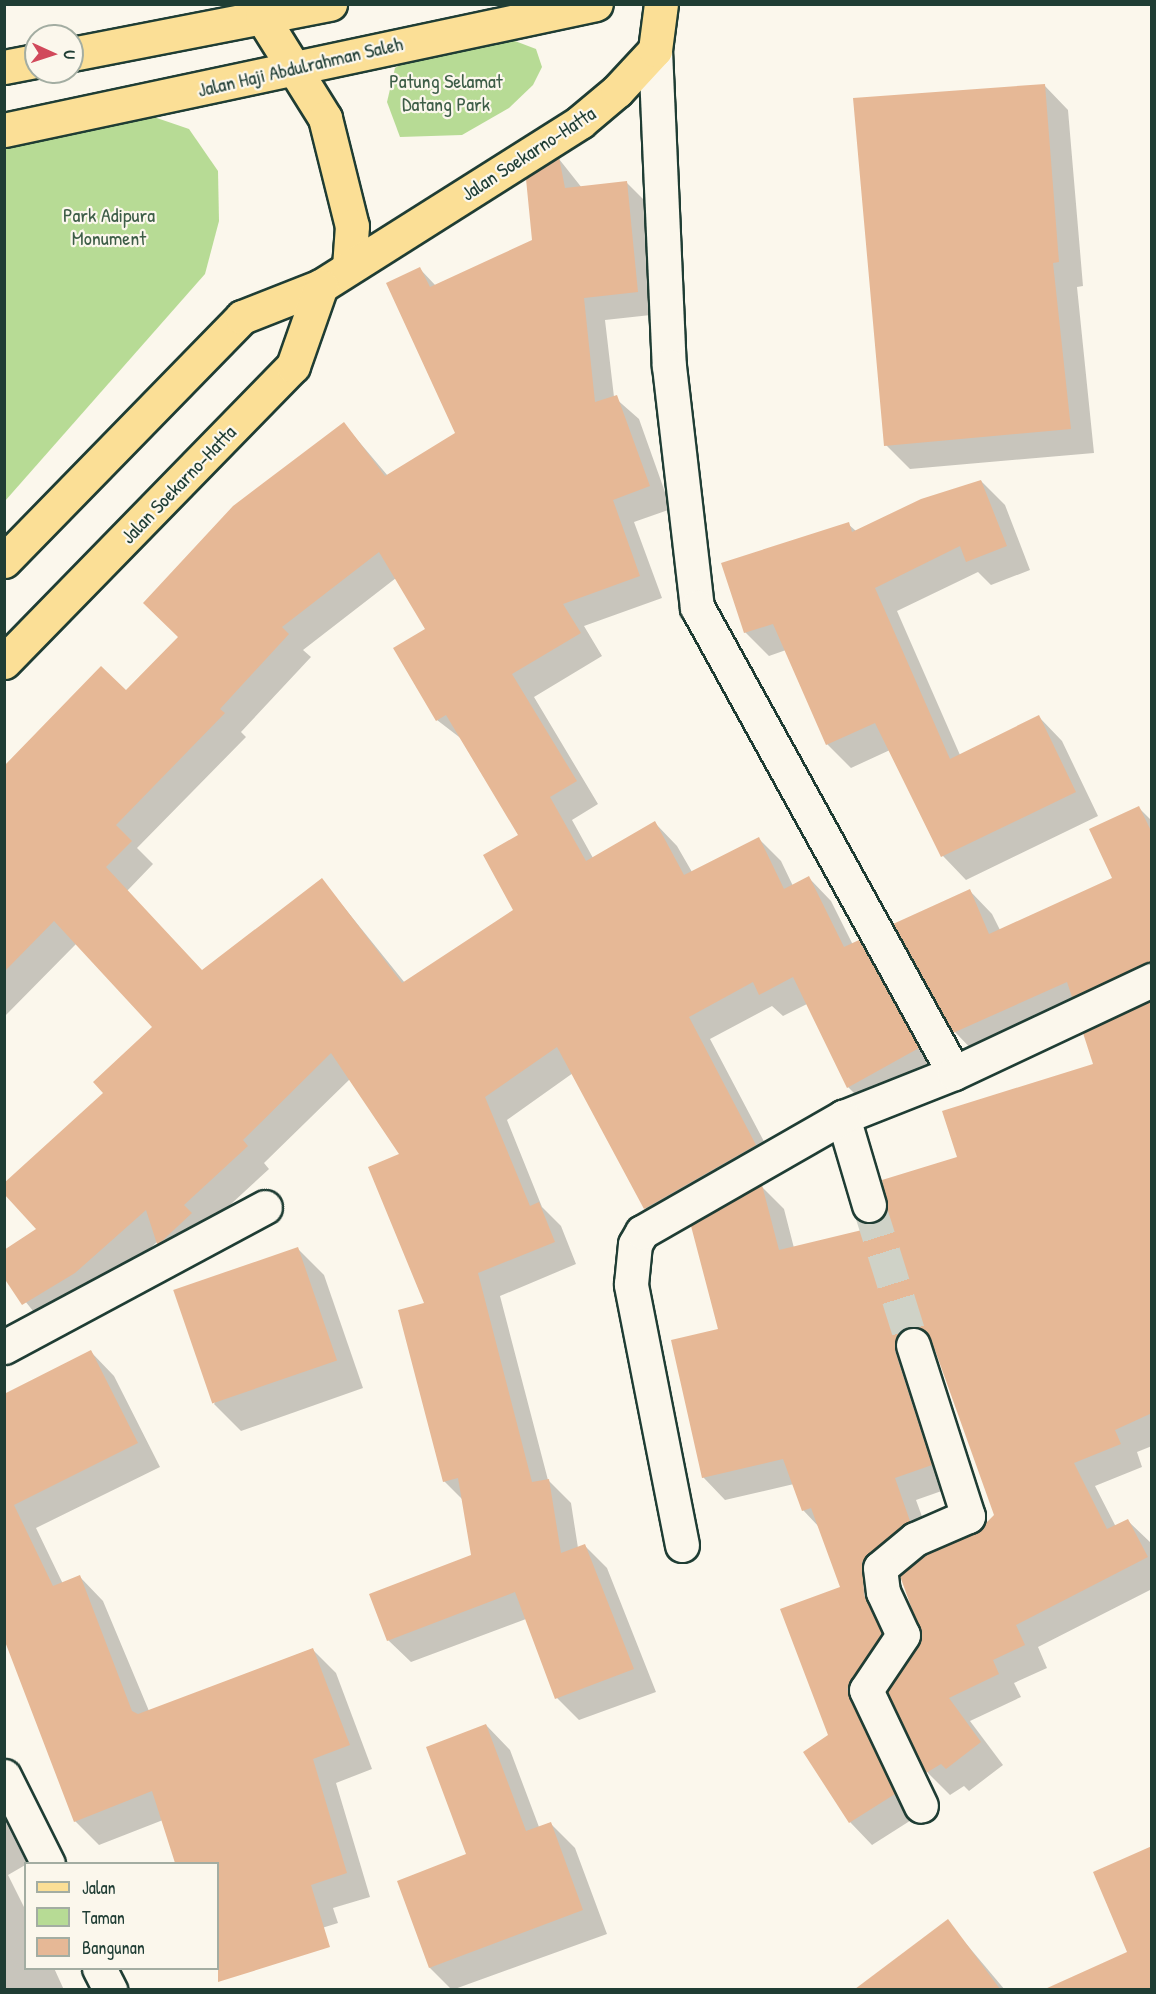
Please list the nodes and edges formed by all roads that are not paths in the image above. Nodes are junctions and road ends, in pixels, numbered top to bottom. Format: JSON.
{"nodes":[{"id":1,"x":330,"y":4,"type":"edge"},
{"id":2,"x":596,"y":4,"type":"edge"},
{"id":3,"x":661,"y":4,"type":"edge"},
{"id":4,"x":260,"y":11,"type":"edge"},
{"id":5,"x":655,"y":50,"type":"junction"},
{"id":6,"x":84,"y":51,"type":"edge"},
{"id":7,"x":24,"y":63,"type":"edge"},
{"id":8,"x":4,"y":67,"type":"edge"},
{"id":9,"x":295,"y":68,"type":"junction"},
{"id":10,"x":4,"y":130,"type":"edge"},
{"id":11,"x":349,"y":267,"type":"junction"},
{"id":12,"x":321,"y":286,"type":"junction"},
{"id":13,"x":4,"y":561,"type":"edge"},
{"id":14,"x":4,"y":662,"type":"edge"},
{"id":15,"x":1152,"y":980,"type":"edge"},
{"id":16,"x":954,"y":1073,"type":"junction"},
{"id":17,"x":843,"y":1118,"type":"junction"},
{"id":18,"x":869,"y":1205,"type":"tunnel mouth"},
{"id":19,"x":265,"y":1207,"type":"dead end"},
{"id":20,"x":914,"y":1345,"type":"tunnel mouth"},
{"id":21,"x":4,"y":1347,"type":"edge"},
{"id":22,"x":682,"y":1545,"type":"dead end"},
{"id":23,"x":4,"y":1776,"type":"edge"},
{"id":24,"x":921,"y":1806,"type":"dead end"},
{"id":25,"x":47,"y":1862,"type":"edge"},
{"id":26,"x":100,"y":1970,"type":"edge"},
{"id":27,"x":110,"y":1989,"type":"edge"}],
"edges":[{"from":1,"to":4,"type":"main road"},
{"from":2,"to":9,"type":"main road","name":"Jalan Haji Abdulrahman Saleh"},
{"from":3,"to":5,"type":"main road"},
{"from":4,"to":6,"type":"main road"},
{"from":4,"to":9,"type":"main road"},
{"from":5,"to":11,"type":"main road","name":"Jalan Soekarno-Hatta"},
{"from":5,"to":16,"type":"street"},
{"from":7,"to":8,"type":"main road"},
{"from":9,"to":10,"type":"main road","name":"Jalan Haji Abdulrahman Saleh"},
{"from":9,"to":11,"type":"main road"},
{"from":11,"to":12,"type":"main road","name":"Jalan Soekarno-Hatta"},
{"from":12,"to":13,"type":"main road","name":"Jalan Soekarno-Hatta"},
{"from":12,"to":14,"type":"main road","name":"Jalan Soekarno-Hatta"},
{"from":15,"to":16,"type":"street"},
{"from":16,"to":17,"type":"street"},
{"from":17,"to":18,"type":"street"},
{"from":17,"to":22,"type":"street"},
{"from":19,"to":21,"type":"street"},
{"from":20,"to":24,"type":"street"},
{"from":23,"to":25,"type":"street"},
{"from":26,"to":27,"type":"street"}]}
